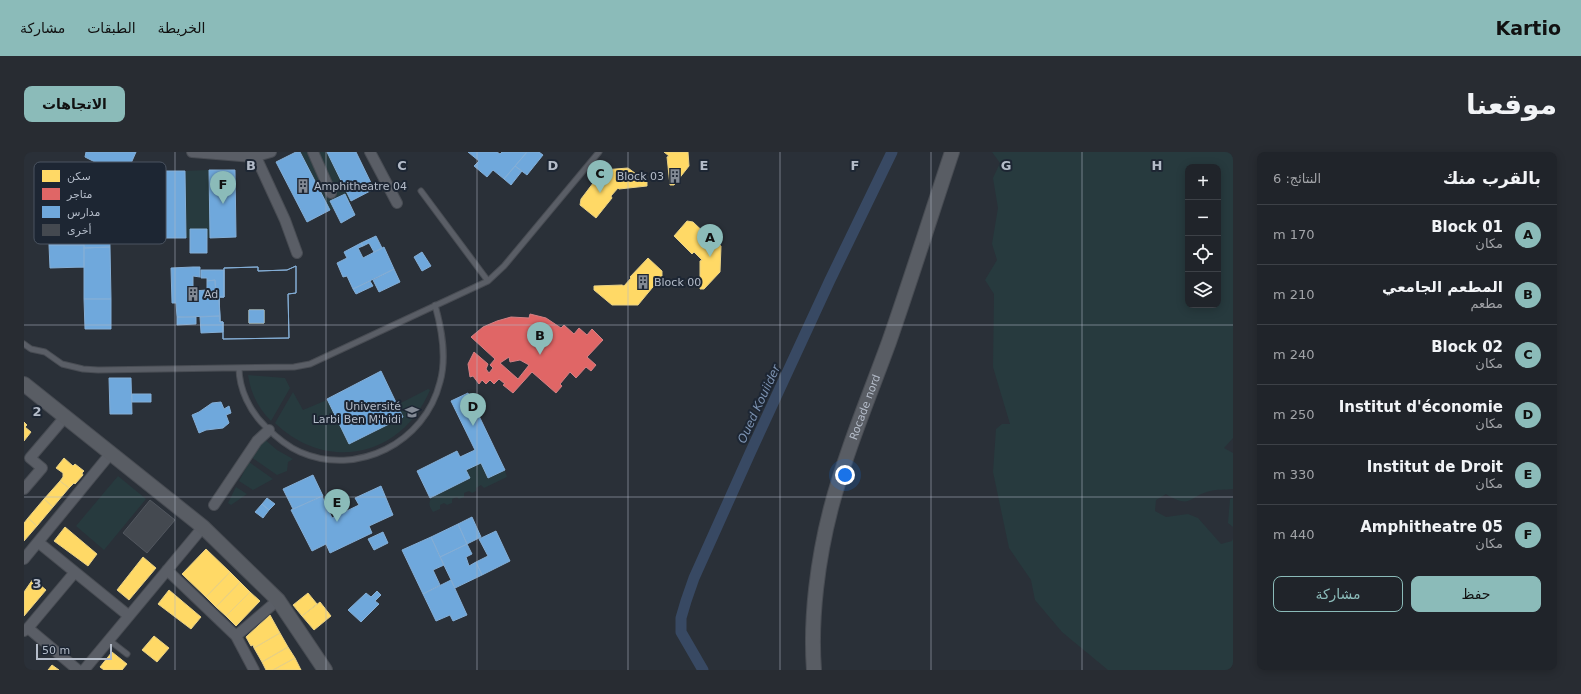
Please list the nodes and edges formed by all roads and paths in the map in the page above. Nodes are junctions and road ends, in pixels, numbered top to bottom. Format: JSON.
{"nodes":[{"id":1,"x":192,"y":152,"type":"edge"},
{"id":2,"x":271,"y":152,"type":"edge"},
{"id":3,"x":313,"y":152,"type":"edge"},
{"id":4,"x":370,"y":152,"type":"edge"},
{"id":5,"x":599,"y":152,"type":"edge"},
{"id":6,"x":952,"y":152,"type":"edge"},
{"id":7,"x":256,"y":157,"type":"junction"},
{"id":8,"x":420,"y":191,"type":"dead end"},
{"id":9,"x":331,"y":193,"type":"dead end"},
{"id":10,"x":397,"y":203,"type":"dead end"},
{"id":11,"x":297,"y":253,"type":"dead end"},
{"id":12,"x":488,"y":281,"type":"junction"},
{"id":13,"x":435,"y":305,"type":"junction"},
{"id":14,"x":24,"y":344,"type":"edge"},
{"id":15,"x":239,"y":368,"type":"junction"},
{"id":16,"x":26,"y":389,"type":"edge"},
{"id":17,"x":65,"y":417,"type":"junction"},
{"id":18,"x":270,"y":430,"type":"junction"},
{"id":19,"x":111,"y":453,"type":"junction"},
{"id":20,"x":27,"y":455,"type":"edge"},
{"id":21,"x":24,"y":490,"type":"edge"},
{"id":22,"x":214,"y":505,"type":"dead end"},
{"id":23,"x":203,"y":527,"type":"junction"},
{"id":24,"x":38,"y":542,"type":"junction"},
{"id":25,"x":24,"y":559,"type":"edge"},
{"id":26,"x":167,"y":570,"type":"junction"},
{"id":27,"x":75,"y":572,"type":"junction"},
{"id":28,"x":278,"y":600,"type":"junction"},
{"id":29,"x":129,"y":616,"type":"junction"},
{"id":30,"x":26,"y":629,"type":"edge"},
{"id":31,"x":236,"y":636,"type":"junction"},
{"id":32,"x":109,"y":640,"type":"junction"},
{"id":33,"x":127,"y":654,"type":"dead end"},
{"id":34,"x":78,"y":670,"type":"edge"},
{"id":35,"x":84,"y":670,"type":"edge"},
{"id":36,"x":254,"y":670,"type":"edge"},
{"id":37,"x":325,"y":670,"type":"edge"},
{"id":38,"x":814,"y":670,"type":"edge"}],
"edges":[{"from":1,"to":7,"type":"street"},
{"from":2,"to":7,"type":"street"},
{"from":3,"to":9,"type":"street"},
{"from":4,"to":10,"type":"street"},
{"from":5,"to":12,"type":"lane"},
{"from":6,"to":38,"type":"main road","name":"Rocade nord"},
{"from":7,"to":11,"type":"street"},
{"from":8,"to":12,"type":"lane"},
{"from":12,"to":13,"type":"lane"},
{"from":13,"to":15,"type":"lane"},
{"from":13,"to":18,"type":"lane"},
{"from":14,"to":15,"type":"lane"},
{"from":15,"to":18,"type":"lane"},
{"from":16,"to":17,"type":"main road"},
{"from":17,"to":19,"type":"main road"},
{"from":17,"to":20,"type":"street"},
{"from":18,"to":22,"type":"street"},
{"from":19,"to":23,"type":"main road"},
{"from":19,"to":24,"type":"street"},
{"from":20,"to":21,"type":"street"},
{"from":23,"to":26,"type":"street"},
{"from":23,"to":28,"type":"main road"},
{"from":24,"to":25,"type":"street"},
{"from":24,"to":27,"type":"street"},
{"from":26,"to":29,"type":"street"},
{"from":26,"to":31,"type":"street"},
{"from":27,"to":29,"type":"street"},
{"from":27,"to":30,"type":"street"},
{"from":28,"to":31,"type":"street"},
{"from":28,"to":37,"type":"main road"},
{"from":29,"to":32,"type":"street"},
{"from":30,"to":34,"type":"street"},
{"from":31,"to":36,"type":"street"},
{"from":32,"to":33,"type":"lane"},
{"from":32,"to":35,"type":"street"}]}
